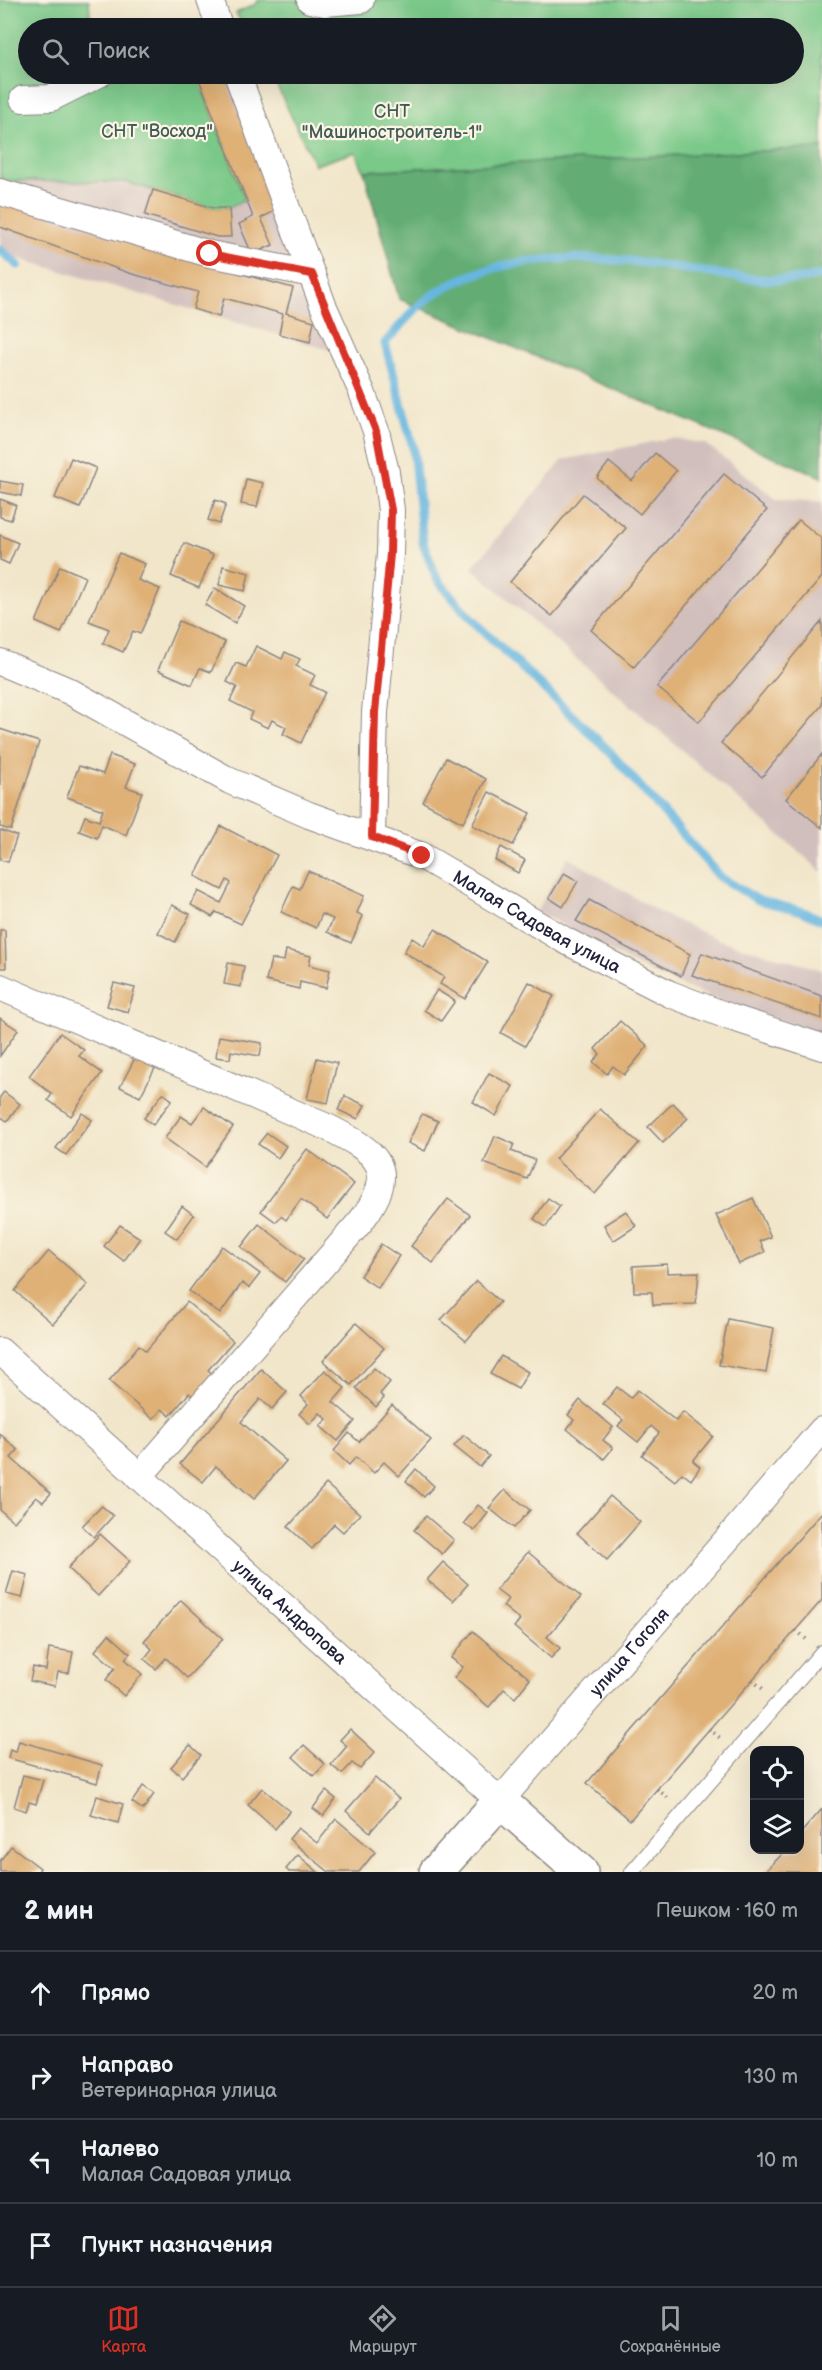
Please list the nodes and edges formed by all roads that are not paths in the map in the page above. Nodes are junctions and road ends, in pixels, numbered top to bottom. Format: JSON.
{"nodes":[{"id":1,"x":210,"y":0,"type":"edge"},
{"id":2,"x":310,"y":0,"type":"edge"},
{"id":3,"x":361,"y":0,"type":"edge"},
{"id":4,"x":216,"y":18,"type":"edge"},
{"id":5,"x":79,"y":84,"type":"edge"},
{"id":6,"x":241,"y":84,"type":"edge"},
{"id":7,"x":22,"y":99,"type":"dead end"},
{"id":8,"x":0,"y":192,"type":"edge"},
{"id":9,"x":312,"y":274,"type":"junction"},
{"id":10,"x":0,"y":662,"type":"edge"},
{"id":11,"x":372,"y":837,"type":"junction"},
{"id":12,"x":0,"y":987,"type":"edge"},
{"id":13,"x":822,"y":1047,"type":"edge"},
{"id":14,"x":0,"y":1351,"type":"edge"},
{"id":15,"x":822,"y":1430,"type":"edge"},
{"id":16,"x":139,"y":1477,"type":"junction"},
{"id":17,"x":822,"y":1652,"type":"edge"},
{"id":18,"x":500,"y":1801,"type":"junction"},
{"id":19,"x":436,"y":1872,"type":"edge"},
{"id":20,"x":581,"y":1872,"type":"edge"},
{"id":21,"x":632,"y":1872,"type":"edge"}],
"edges":[{"from":1,"to":4,"type":"street"},
{"from":2,"to":3,"type":"street"},
{"from":5,"to":7,"type":"street"},
{"from":6,"to":9,"type":"street"},
{"from":8,"to":9,"type":"street"},
{"from":9,"to":11,"type":"street"},
{"from":10,"to":11,"type":"street","name":"Малая Садовая улица"},
{"from":11,"to":13,"type":"street","name":"Малая Садовая улица"},
{"from":12,"to":16,"type":"street"},
{"from":14,"to":16,"type":"street","name":"улица Андропова"},
{"from":15,"to":18,"type":"street","name":"улица Гоголя"},
{"from":16,"to":18,"type":"street","name":"улица Андропова"},
{"from":17,"to":21,"type":"lane"},
{"from":18,"to":19,"type":"street","name":"улица Гоголя"},
{"from":18,"to":20,"type":"street","name":"улица Андропова"}]}
